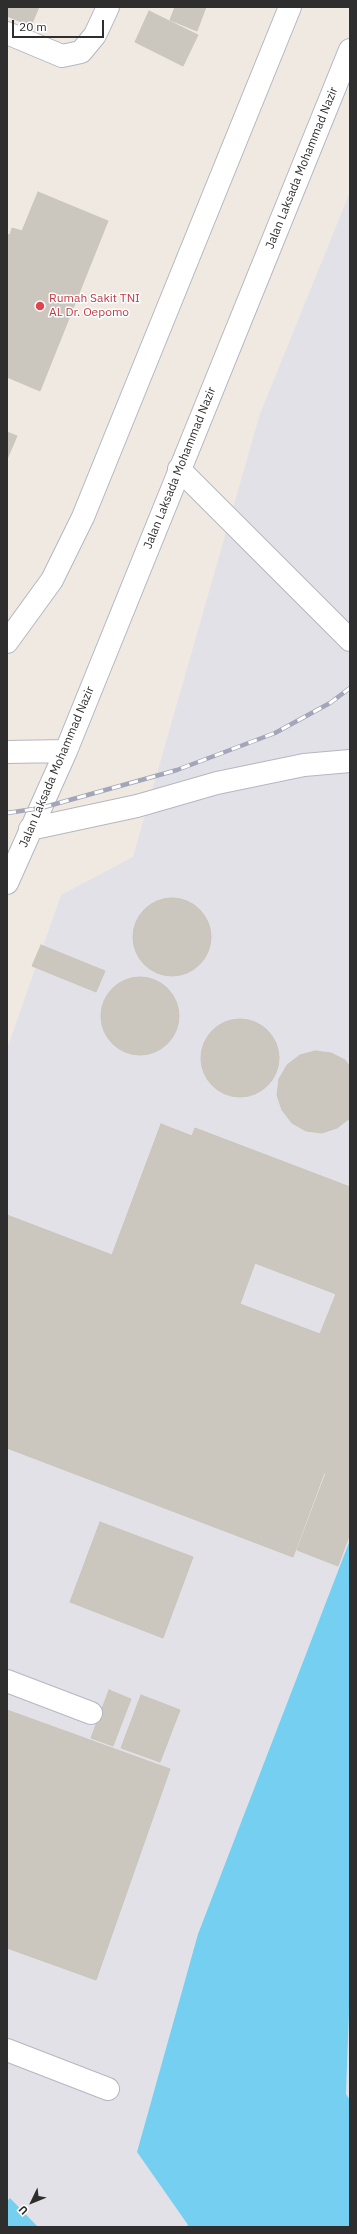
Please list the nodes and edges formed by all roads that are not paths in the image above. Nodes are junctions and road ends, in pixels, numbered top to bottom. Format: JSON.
{"nodes":[{"id":1,"x":108,"y":7,"type":"edge"},
{"id":2,"x":290,"y":7,"type":"edge"},
{"id":3,"x":7,"y":33,"type":"edge"},
{"id":4,"x":350,"y":50,"type":"edge"},
{"id":5,"x":179,"y":469,"type":"junction"},
{"id":6,"x":10,"y":638,"type":"edge"},
{"id":7,"x":350,"y":640,"type":"edge"},
{"id":8,"x":66,"y":751,"type":"junction"},
{"id":9,"x":7,"y":752,"type":"edge"},
{"id":10,"x":350,"y":762,"type":"edge"},
{"id":11,"x":30,"y":829,"type":"junction"},
{"id":12,"x":7,"y":883,"type":"edge"},
{"id":13,"x":7,"y":1682,"type":"edge"},
{"id":14,"x":91,"y":1713,"type":"dead end"},
{"id":15,"x":7,"y":2050,"type":"edge"},
{"id":16,"x":108,"y":2089,"type":"dead end"}],
"edges":[{"from":1,"to":3,"type":"street"},
{"from":2,"to":6,"type":"street"},
{"from":4,"to":5,"type":"street","name":"Jalan Laksada Mohammad Nazir"},
{"from":5,"to":7,"type":"street"},
{"from":5,"to":8,"type":"street","name":"Jalan Laksada Mohammad Nazir"},
{"from":8,"to":9,"type":"street"},
{"from":8,"to":11,"type":"street","name":"Jalan Laksada Mohammad Nazir"},
{"from":10,"to":11,"type":"street"},
{"from":11,"to":12,"type":"street","name":"Jalan Laksada Mohammad Nazir"},
{"from":13,"to":14,"type":"street"},
{"from":15,"to":16,"type":"street"}]}
